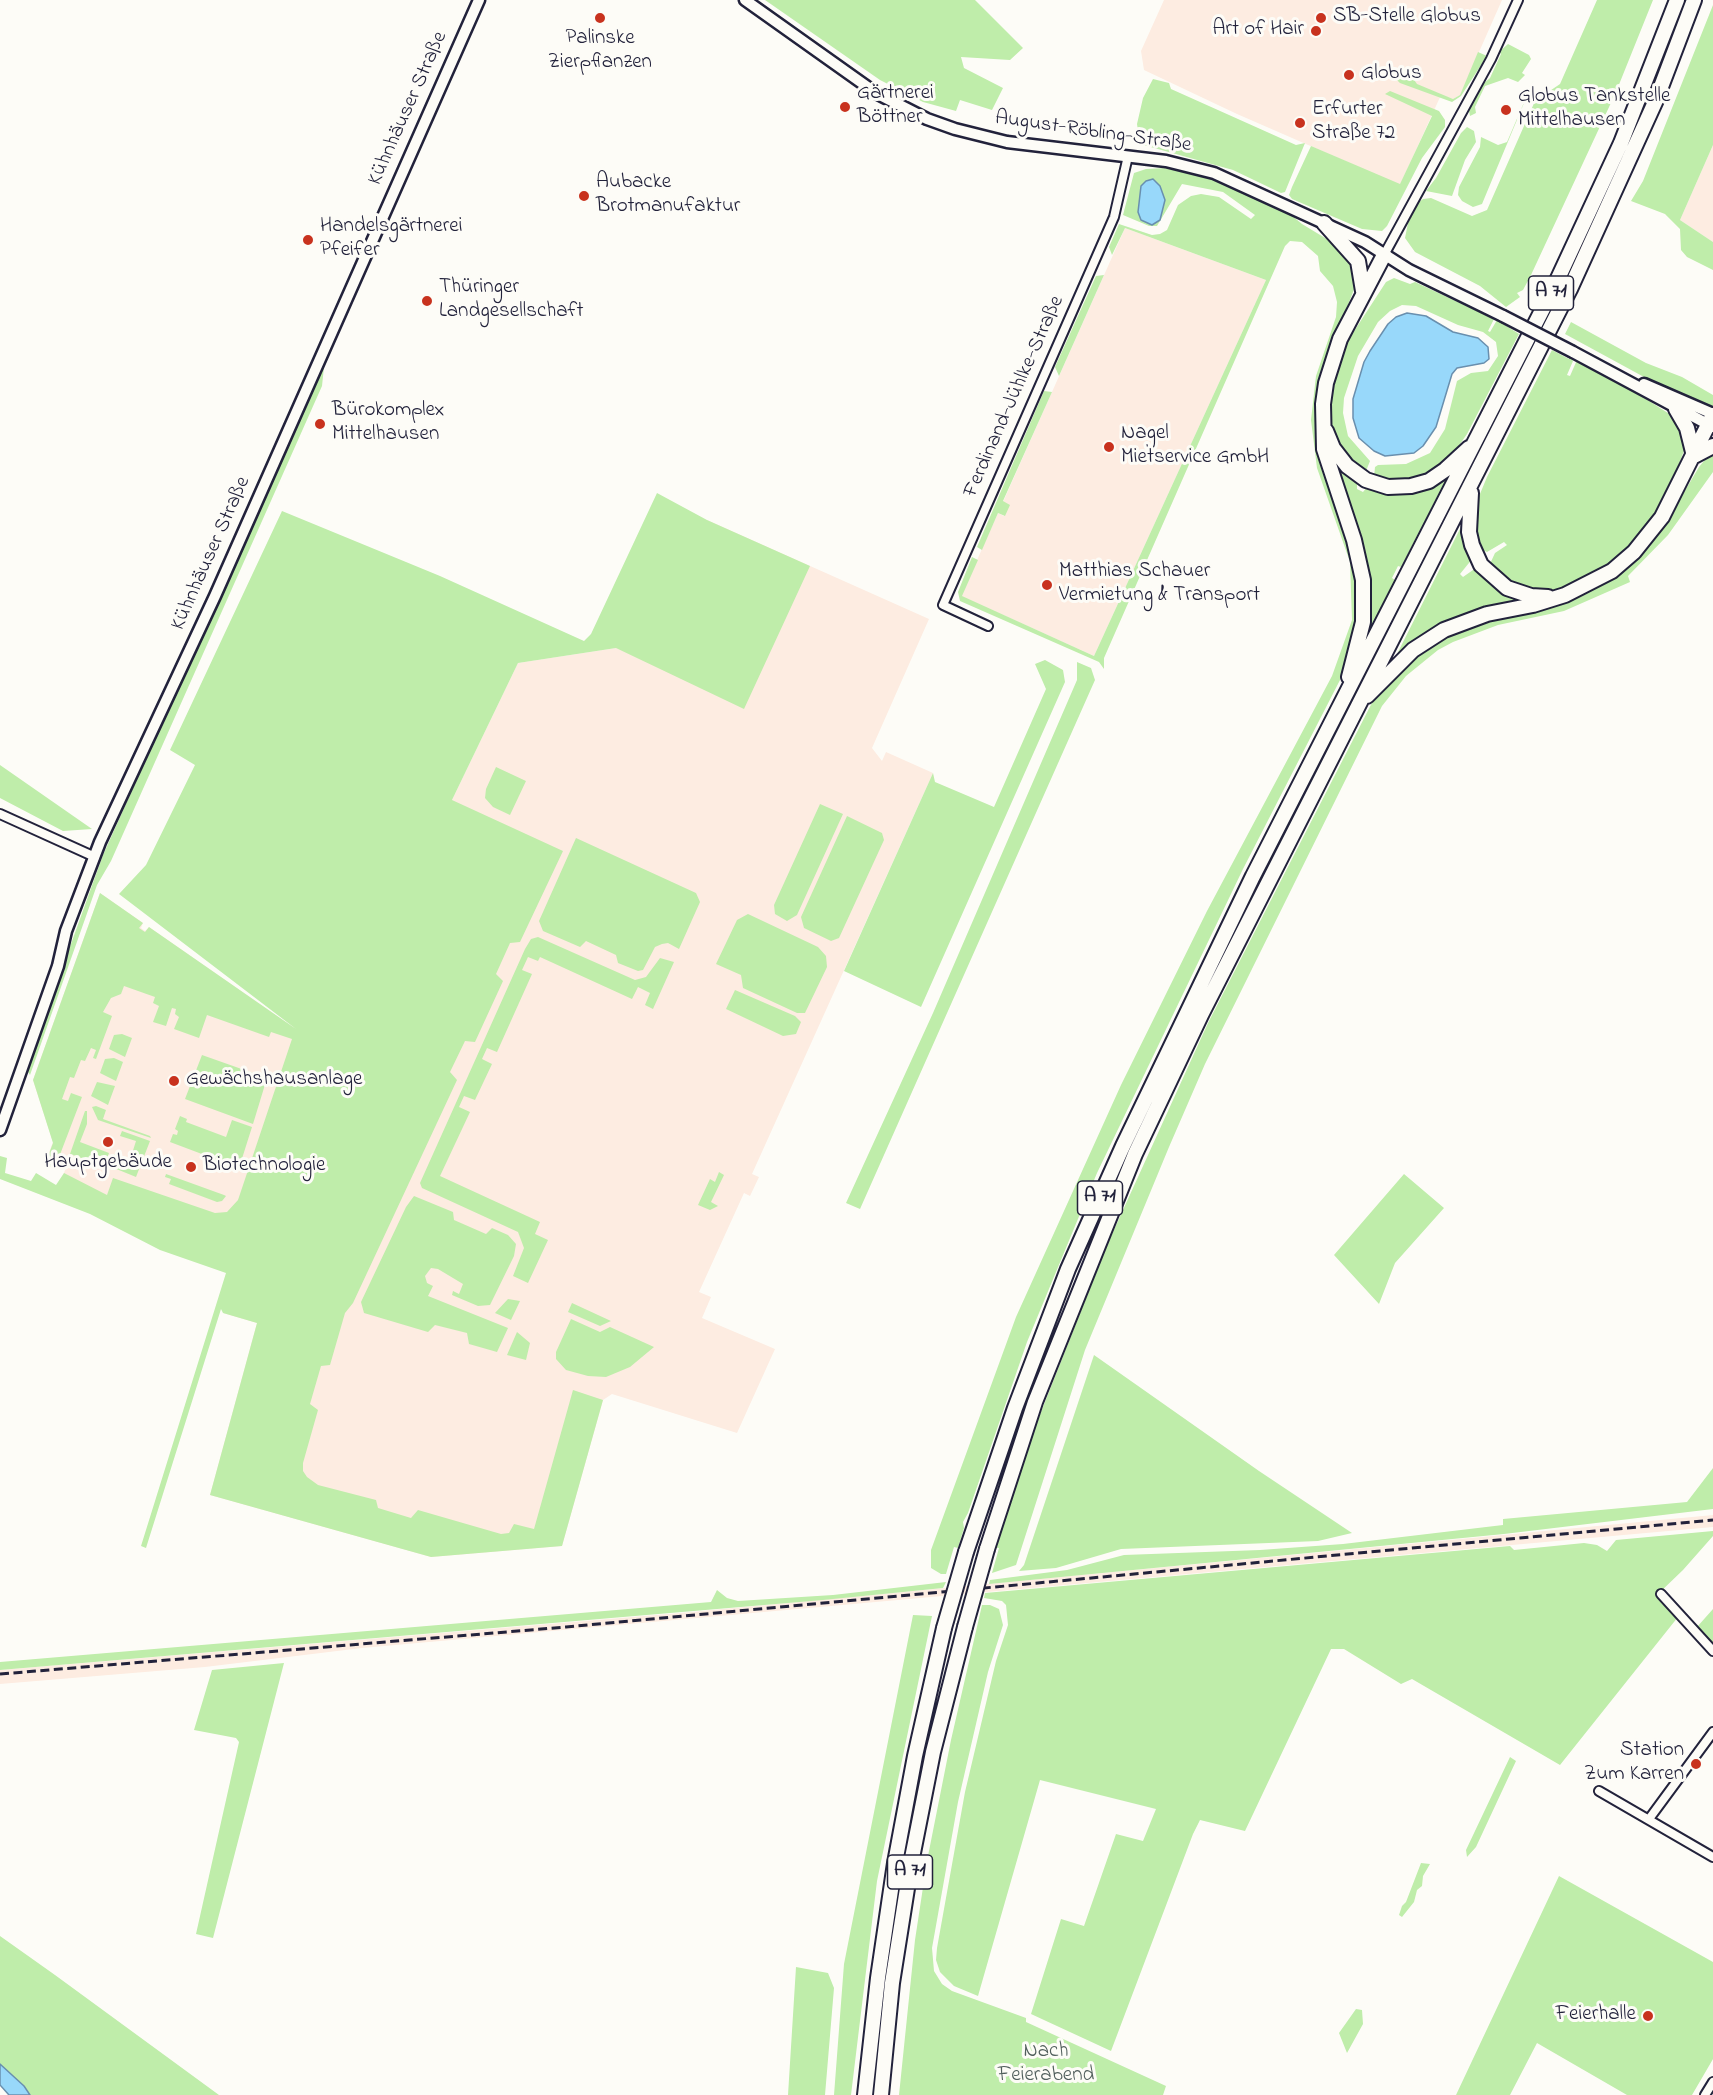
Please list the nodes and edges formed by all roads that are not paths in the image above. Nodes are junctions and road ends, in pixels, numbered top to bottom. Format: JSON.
{"nodes":[{"id":1,"x":479,"y":0,"type":"edge"},
{"id":2,"x":745,"y":0,"type":"edge"},
{"id":3,"x":1518,"y":0,"type":"edge"},
{"id":4,"x":1677,"y":0,"type":"edge"},
{"id":5,"x":1694,"y":0,"type":"edge"},
{"id":6,"x":1128,"y":156,"type":"junction"},
{"id":7,"x":1324,"y":223,"type":"junction"},
{"id":8,"x":1384,"y":255,"type":"junction"},
{"id":9,"x":1363,"y":291,"type":"junction"},
{"id":10,"x":1607,"y":370,"type":"junction"},
{"id":11,"x":1676,"y":409,"type":"junction"},
{"id":12,"x":1712,"y":420,"type":"edge"},
{"id":13,"x":1324,"y":427,"type":"junction"},
{"id":14,"x":1477,"y":440,"type":"junction"},
{"id":15,"x":1713,"y":446,"type":"edge"},
{"id":16,"x":1694,"y":456,"type":"junction"},
{"id":17,"x":1473,"y":480,"type":"junction"},
{"id":18,"x":1565,"y":595,"type":"junction"},
{"id":19,"x":988,"y":626,"type":"dead end"},
{"id":20,"x":1346,"y":694,"type":"junction"},
{"id":21,"x":1359,"y":704,"type":"junction"},
{"id":22,"x":0,"y":814,"type":"edge"},
{"id":23,"x":95,"y":857,"type":"junction"},
{"id":24,"x":0,"y":1130,"type":"edge"},
{"id":25,"x":1661,"y":1594,"type":"dead end"},
{"id":26,"x":1713,"y":1651,"type":"edge"},
{"id":27,"x":1713,"y":1732,"type":"edge"},
{"id":28,"x":1599,"y":1791,"type":"dead end"},
{"id":29,"x":1649,"y":1820,"type":"junction"},
{"id":30,"x":1713,"y":1857,"type":"edge"},
{"id":31,"x":1713,"y":2082,"type":"edge"},
{"id":32,"x":865,"y":2095,"type":"edge"},
{"id":33,"x":880,"y":2095,"type":"edge"},
{"id":34,"x":1705,"y":2095,"type":"edge"}],
"edges":[{"from":1,"to":23,"type":"street","name":"Kühnhäuser Straße"},
{"from":2,"to":6,"type":"street","name":"August-Röbling-Straße"},
{"from":3,"to":8,"type":"street"},
{"from":4,"to":14,"type":"highway","number":"A 71"},
{"from":5,"to":17,"type":"highway","number":"A 71"},
{"from":6,"to":7,"type":"street","name":"August-Röbling-Straße"},
{"from":6,"to":19,"type":"street","name":"Ferdinand-Jühlke-Straße"},
{"from":7,"to":8,"type":"street","name":"August-Röbling-Straße"},
{"from":7,"to":9,"type":"highway"},
{"from":8,"to":9,"type":"highway"},
{"from":8,"to":10,"type":"street","name":"August-Röbling-Straße","bridge":true},
{"from":9,"to":13,"type":"highway"},
{"from":10,"to":11,"type":"street","name":"August-Röbling-Straße"},
{"from":10,"to":12,"type":"street","name":"August-Röbling-Straße"},
{"from":11,"to":12,"type":"street","name":"August-Röbling-Straße"},
{"from":11,"to":16,"type":"highway"},
{"from":12,"to":16,"type":"highway"},
{"from":13,"to":14,"type":"highway"},
{"from":13,"to":20,"type":"highway"},
{"from":14,"to":20,"type":"highway","number":"A 71"},
{"from":15,"to":16,"type":"highway"},
{"from":16,"to":18,"type":"highway"},
{"from":17,"to":18,"type":"highway"},
{"from":17,"to":21,"type":"highway","number":"A 71"},
{"from":18,"to":21,"type":"highway"},
{"from":20,"to":32,"type":"highway","number":"A 71","bridge":true},
{"from":21,"to":33,"type":"highway","number":"A 71","bridge":true},
{"from":22,"to":23,"type":"street"},
{"from":23,"to":24,"type":"street","name":"Kühnhäuser Straße"},
{"from":25,"to":26,"type":"street"},
{"from":27,"to":29,"type":"street"},
{"from":28,"to":29,"type":"street"},
{"from":29,"to":30,"type":"street"},
{"from":31,"to":34,"type":"street"}]}
